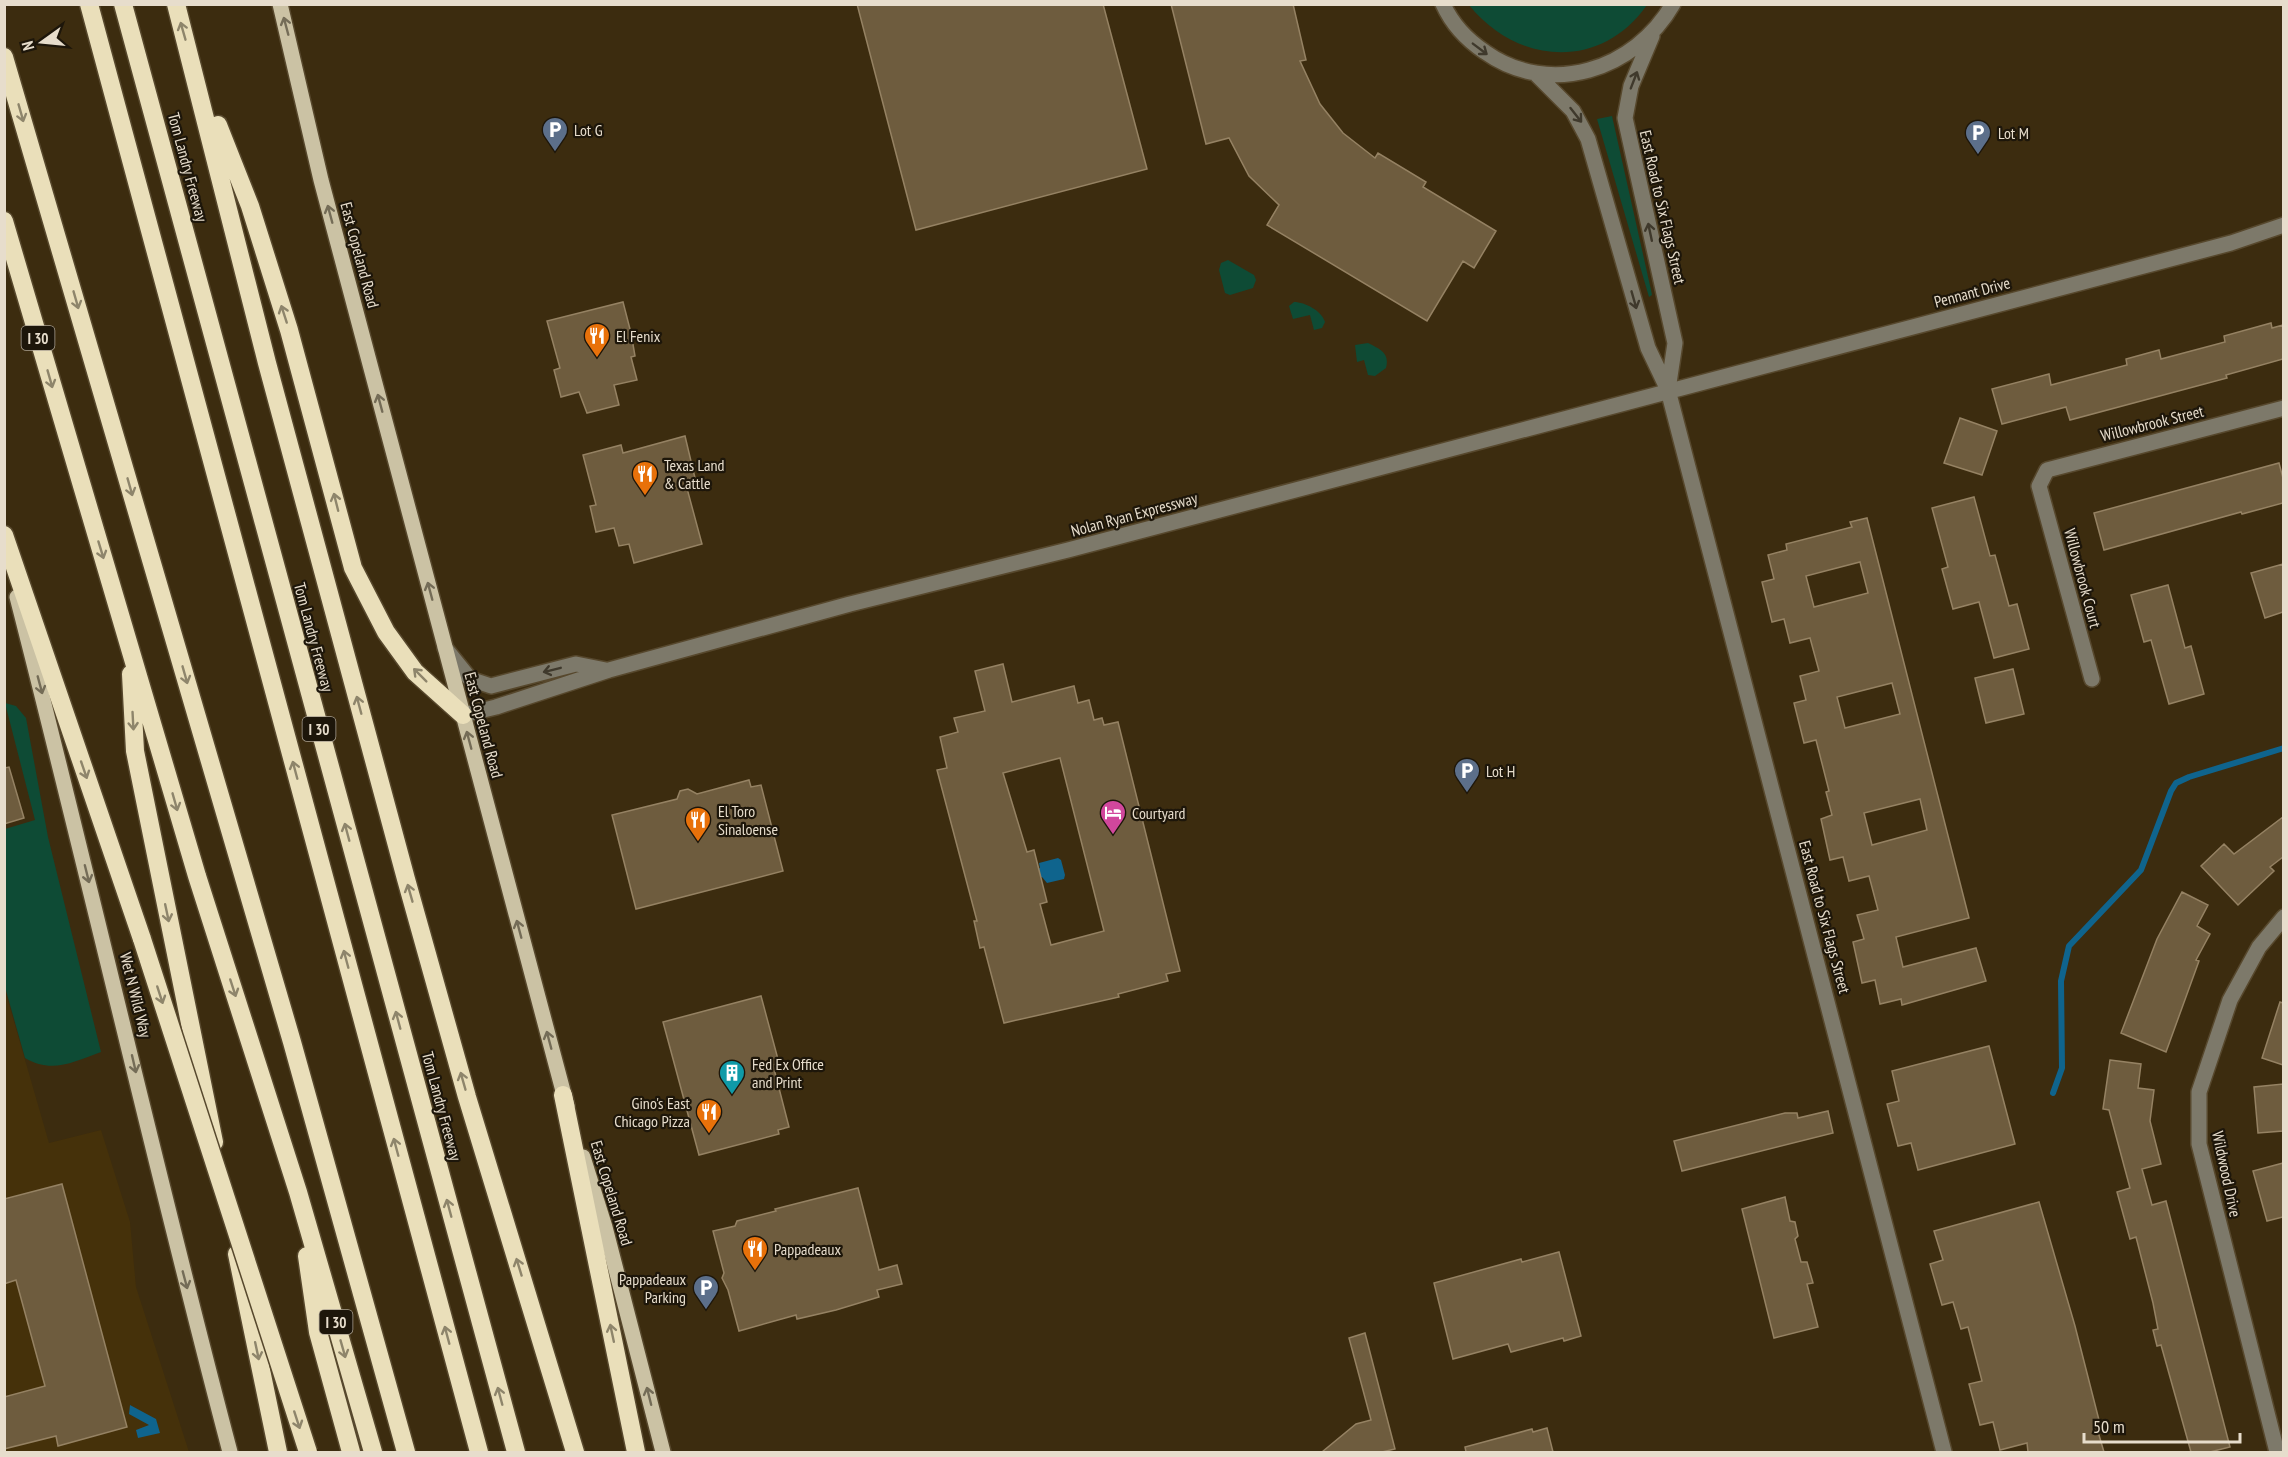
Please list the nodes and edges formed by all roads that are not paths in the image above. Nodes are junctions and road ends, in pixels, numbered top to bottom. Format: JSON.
{"nodes":[{"id":1,"x":89,"y":4,"type":"edge"},
{"id":2,"x":123,"y":4,"type":"edge"},
{"id":3,"x":176,"y":4,"type":"edge"},
{"id":4,"x":280,"y":4,"type":"edge"},
{"id":5,"x":1443,"y":4,"type":"edge"},
{"id":6,"x":1673,"y":4,"type":"edge"},
{"id":7,"x":1652,"y":36,"type":"junction"},
{"id":8,"x":4,"y":57,"type":"edge"},
{"id":9,"x":190,"y":57,"type":"junction"},
{"id":10,"x":1535,"y":73,"type":"junction"},
{"id":11,"x":4,"y":222,"type":"edge"},
{"id":12,"x":2283,"y":225,"type":"edge"},
{"id":13,"x":1668,"y":390,"type":"junction"},
{"id":14,"x":2283,"y":408,"type":"edge"},
{"id":15,"x":2039,"y":486,"type":"joint"},
{"id":16,"x":4,"y":536,"type":"edge"},
{"id":17,"x":4,"y":547,"type":"edge"},
{"id":18,"x":129,"y":642,"type":"junction"},
{"id":19,"x":445,"y":648,"type":"junction"},
{"id":20,"x":609,"y":670,"type":"junction"},
{"id":21,"x":2092,"y":679,"type":"dead end"},
{"id":22,"x":462,"y":715,"type":"junction"},
{"id":23,"x":2283,"y":917,"type":"edge"},
{"id":24,"x":563,"y":1095,"type":"junction"},
{"id":25,"x":298,"y":1192,"type":"junction"},
{"id":26,"x":230,"y":1452,"type":"edge"},
{"id":27,"x":278,"y":1452,"type":"edge"},
{"id":28,"x":308,"y":1452,"type":"edge"},
{"id":29,"x":351,"y":1452,"type":"edge"},
{"id":30,"x":373,"y":1452,"type":"edge"},
{"id":31,"x":406,"y":1452,"type":"edge"},
{"id":32,"x":479,"y":1452,"type":"edge"},
{"id":33,"x":516,"y":1452,"type":"edge"},
{"id":34,"x":575,"y":1452,"type":"edge"},
{"id":35,"x":636,"y":1452,"type":"edge"},
{"id":36,"x":663,"y":1452,"type":"edge"},
{"id":37,"x":1944,"y":1452,"type":"edge"},
{"id":38,"x":2277,"y":1452,"type":"edge"}],
"edges":[{"from":32,"to":1,"type":"highway","number":"I 30","one_way":true},
{"from":33,"to":2,"type":"highway","name":"Tom Landry Freeway","number":"I 30","one_way":true},
{"from":9,"to":3,"type":"highway","one_way":true},
{"from":19,"to":4,"type":"main road","name":"East Copeland Road","one_way":true},
{"from":5,"to":10,"type":"street","one_way":true},
{"from":6,"to":7,"type":"street"},
{"from":7,"to":10,"type":"street"},
{"from":13,"to":7,"type":"street","name":"East Road to Six Flags Street","one_way":true},
{"from":8,"to":31,"type":"highway","one_way":true},
{"from":22,"to":9,"type":"highway","one_way":true},
{"from":34,"to":9,"type":"highway","one_way":true},
{"from":10,"to":13,"type":"street","name":"East Road to Six Flags Street","one_way":true},
{"from":11,"to":18,"type":"highway","number":"I 30","one_way":true},
{"from":12,"to":13,"type":"street","name":"Pennant Drive"},
{"from":13,"to":20,"type":"street","name":"Nolan Ryan Expressway"},
{"from":13,"to":37,"type":"street","name":"East Road to Six Flags Street"},
{"from":14,"to":15,"type":"street","name":"Willowbrook Street"},
{"from":15,"to":21,"type":"street","name":"Willowbrook Court"},
{"from":16,"to":28,"type":"highway","one_way":true,"bridge":true},
{"from":17,"to":26,"type":"main road","name":"Wet N Wild Way","one_way":true},
{"from":18,"to":25,"type":"highway","number":"I 30","one_way":true},
{"from":18,"to":27,"type":"highway","one_way":true},
{"from":20,"to":19,"type":"street","name":"Nolan Ryan Expressway","one_way":true},
{"from":19,"to":22,"type":"main road","name":"East Copeland Road"},
{"from":20,"to":22,"type":"street","name":"Nolan Ryan Expressway"},
{"from":24,"to":22,"type":"main road","name":"East Copeland Road","one_way":true},
{"from":23,"to":38,"type":"street","name":"Wildwood Drive"},
{"from":35,"to":24,"type":"highway","one_way":true},
{"from":36,"to":24,"type":"main road","name":"East Copeland Road","one_way":true},
{"from":25,"to":29,"type":"highway"},
{"from":25,"to":30,"type":"highway","number":"I 30","one_way":true}]}
